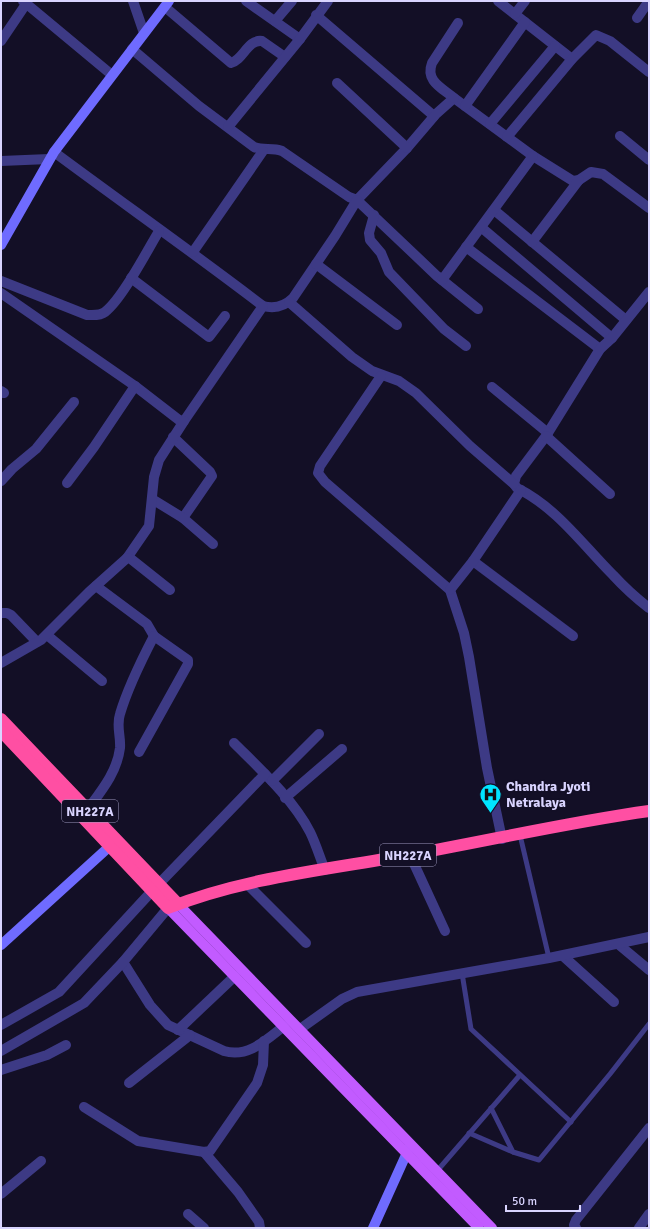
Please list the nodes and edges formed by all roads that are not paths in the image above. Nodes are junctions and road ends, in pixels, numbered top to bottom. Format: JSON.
{"nodes":[{"id":1,"x":133,"y":1,"type":"edge"},
{"id":2,"x":246,"y":1,"type":"edge"},
{"id":3,"x":292,"y":1,"type":"edge"},
{"id":4,"x":328,"y":1,"type":"edge"},
{"id":5,"x":498,"y":1,"type":"edge"},
{"id":6,"x":525,"y":1,"type":"edge"},
{"id":7,"x":649,"y":2,"type":"edge"},
{"id":8,"x":24,"y":3,"type":"edge"},
{"id":9,"x":167,"y":4,"type":"edge"},
{"id":10,"x":515,"y":14,"type":"junction"},
{"id":11,"x":316,"y":15,"type":"junction"},
{"id":12,"x":637,"y":18,"type":"dead end"},
{"id":13,"x":275,"y":21,"type":"junction"},
{"id":14,"x":525,"y":22,"type":"junction"},
{"id":15,"x":458,"y":23,"type":"dead end"},
{"id":16,"x":144,"y":33,"type":"junction"},
{"id":17,"x":300,"y":39,"type":"junction"},
{"id":18,"x":1,"y":41,"type":"edge"},
{"id":19,"x":555,"y":46,"type":"junction"},
{"id":20,"x":132,"y":49,"type":"junction"},
{"id":21,"x":285,"y":57,"type":"junction"},
{"id":22,"x":572,"y":59,"type":"junction"},
{"id":23,"x":649,"y":72,"type":"edge"},
{"id":24,"x":112,"y":75,"type":"junction"},
{"id":25,"x":337,"y":83,"type":"dead end"},
{"id":26,"x":454,"y":98,"type":"junction"},
{"id":27,"x":465,"y":106,"type":"junction"},
{"id":28,"x":434,"y":116,"type":"junction"},
{"id":29,"x":490,"y":124,"type":"junction"},
{"id":30,"x":228,"y":127,"type":"junction"},
{"id":31,"x":620,"y":136,"type":"dead end"},
{"id":32,"x":508,"y":137,"type":"junction"},
{"id":33,"x":407,"y":148,"type":"junction"},
{"id":34,"x":263,"y":151,"type":"junction"},
{"id":35,"x":52,"y":156,"type":"junction"},
{"id":36,"x":534,"y":156,"type":"junction"},
{"id":37,"x":649,"y":160,"type":"edge"},
{"id":38,"x":1,"y":161,"type":"edge"},
{"id":39,"x":579,"y":180,"type":"junction"},
{"id":40,"x":357,"y":200,"type":"junction"},
{"id":41,"x":649,"y":208,"type":"edge"},
{"id":42,"x":494,"y":210,"type":"junction"},
{"id":43,"x":374,"y":215,"type":"junction"},
{"id":44,"x":482,"y":228,"type":"junction"},
{"id":45,"x":159,"y":231,"type":"junction"},
{"id":46,"x":532,"y":242,"type":"junction"},
{"id":47,"x":1,"y":245,"type":"edge"},
{"id":48,"x":466,"y":247,"type":"junction"},
{"id":49,"x":193,"y":252,"type":"junction"},
{"id":50,"x":316,"y":264,"type":"junction"},
{"id":51,"x":131,"y":278,"type":"junction"},
{"id":52,"x":442,"y":280,"type":"junction"},
{"id":53,"x":1,"y":281,"type":"edge"},
{"id":54,"x":1,"y":293,"type":"edge"},
{"id":55,"x":648,"y":297,"type":"edge"},
{"id":56,"x":289,"y":302,"type":"junction"},
{"id":57,"x":263,"y":306,"type":"junction"},
{"id":58,"x":478,"y":309,"type":"dead end"},
{"id":59,"x":225,"y":316,"type":"dead end"},
{"id":60,"x":626,"y":320,"type":"junction"},
{"id":61,"x":397,"y":325,"type":"dead end"},
{"id":62,"x":612,"y":338,"type":"junction"},
{"id":63,"x":466,"y":346,"type":"dead end"},
{"id":64,"x":600,"y":350,"type":"junction"},
{"id":65,"x":382,"y":376,"type":"junction"},
{"id":66,"x":135,"y":386,"type":"junction"},
{"id":67,"x":492,"y":387,"type":"dead end"},
{"id":68,"x":74,"y":402,"type":"dead end"},
{"id":69,"x":184,"y":421,"type":"junction"},
{"id":70,"x":547,"y":435,"type":"junction"},
{"id":71,"x":173,"y":437,"type":"junction"},
{"id":72,"x":1,"y":481,"type":"edge"},
{"id":73,"x":67,"y":483,"type":"dead end"},
{"id":74,"x":518,"y":487,"type":"junction"},
{"id":75,"x":610,"y":494,"type":"dead end"},
{"id":76,"x":152,"y":499,"type":"junction"},
{"id":77,"x":183,"y":518,"type":"junction"},
{"id":78,"x":213,"y":544,"type":"dead end"},
{"id":79,"x":128,"y":558,"type":"junction"},
{"id":80,"x":473,"y":561,"type":"junction"},
{"id":81,"x":96,"y":586,"type":"junction"},
{"id":82,"x":170,"y":590,"type":"dead end"},
{"id":83,"x":450,"y":590,"type":"junction"},
{"id":84,"x":649,"y":608,"type":"edge"},
{"id":85,"x":1,"y":613,"type":"edge"},
{"id":86,"x":47,"y":635,"type":"junction"},
{"id":87,"x":154,"y":636,"type":"junction"},
{"id":88,"x":573,"y":636,"type":"dead end"},
{"id":89,"x":37,"y":642,"type":"junction"},
{"id":90,"x":1,"y":663,"type":"edge"},
{"id":91,"x":102,"y":681,"type":"dead end"},
{"id":92,"x":2,"y":725,"type":"edge"},
{"id":93,"x":318,"y":734,"type":"dead end"},
{"id":94,"x":234,"y":743,"type":"dead end"},
{"id":95,"x":342,"y":749,"type":"dead end"},
{"id":96,"x":139,"y":752,"type":"dead end"},
{"id":97,"x":264,"y":774,"type":"junction"},
{"id":98,"x":272,"y":781,"type":"junction"},
{"id":99,"x":286,"y":798,"type":"junction"},
{"id":100,"x":88,"y":809,"type":"junction"},
{"id":101,"x":649,"y":811,"type":"edge"},
{"id":102,"x":520,"y":835,"type":"junction"},
{"id":103,"x":502,"y":838,"type":"junction"},
{"id":104,"x":110,"y":846,"type":"junction"},
{"id":105,"x":410,"y":855,"type":"junction"},
{"id":106,"x":325,"y":870,"type":"junction"},
{"id":107,"x":247,"y":884,"type":"junction"},
{"id":108,"x":155,"y":887,"type":"junction"},
{"id":109,"x":173,"y":906,"type":"junction"},
{"id":110,"x":445,"y":931,"type":"dead end"},
{"id":111,"x":649,"y":938,"type":"edge"},
{"id":112,"x":306,"y":943,"type":"dead end"},
{"id":113,"x":618,"y":944,"type":"junction"},
{"id":114,"x":1,"y":945,"type":"edge"},
{"id":115,"x":563,"y":956,"type":"junction"},
{"id":116,"x":549,"y":958,"type":"junction"},
{"id":117,"x":123,"y":962,"type":"junction"},
{"id":118,"x":649,"y":970,"type":"edge"},
{"id":119,"x":462,"y":973,"type":"junction"},
{"id":120,"x":235,"y":976,"type":"junction"},
{"id":121,"x":614,"y":1002,"type":"dead end"},
{"id":122,"x":649,"y":1024,"type":"edge"},
{"id":123,"x":1,"y":1025,"type":"edge"},
{"id":124,"x":284,"y":1026,"type":"junction"},
{"id":125,"x":300,"y":1029,"type":"junction"},
{"id":126,"x":178,"y":1030,"type":"junction"},
{"id":127,"x":190,"y":1035,"type":"junction"},
{"id":128,"x":264,"y":1041,"type":"junction"},
{"id":129,"x":66,"y":1045,"type":"dead end"},
{"id":130,"x":1,"y":1051,"type":"edge"},
{"id":131,"x":1,"y":1070,"type":"edge"},
{"id":132,"x":520,"y":1075,"type":"junction"},
{"id":133,"x":129,"y":1083,"type":"dead end"},
{"id":134,"x":84,"y":1107,"type":"dead end"},
{"id":135,"x":491,"y":1108,"type":"junction"},
{"id":136,"x":571,"y":1122,"type":"junction"},
{"id":137,"x":649,"y":1128,"type":"edge"},
{"id":138,"x":469,"y":1134,"type":"junction"},
{"id":139,"x":409,"y":1149,"type":"junction"},
{"id":140,"x":204,"y":1152,"type":"junction"},
{"id":141,"x":513,"y":1152,"type":"junction"},
{"id":142,"x":41,"y":1161,"type":"dead end"},
{"id":143,"x":437,"y":1171,"type":"junction"},
{"id":144,"x":1,"y":1194,"type":"edge"},
{"id":145,"x":188,"y":1214,"type":"dead end"},
{"id":146,"x":649,"y":1214,"type":"edge"},
{"id":147,"x":204,"y":1228,"type":"edge"},
{"id":148,"x":260,"y":1228,"type":"edge"},
{"id":149,"x":373,"y":1228,"type":"edge"},
{"id":150,"x":479,"y":1228,"type":"edge"},
{"id":151,"x":492,"y":1228,"type":"edge"},
{"id":152,"x":576,"y":1228,"type":"edge"},
{"id":153,"x":639,"y":1228,"type":"edge"}],
"edges":[{"from":1,"to":16,"type":"street"},
{"from":2,"to":13,"type":"street"},
{"from":3,"to":13,"type":"street"},
{"from":4,"to":11,"type":"street"},
{"from":5,"to":10,"type":"street"},
{"from":6,"to":10,"type":"street"},
{"from":7,"to":12,"type":"street"},
{"from":8,"to":18,"type":"street"},
{"from":8,"to":24,"type":"street"},
{"from":9,"to":16,"type":"main road"},
{"from":9,"to":21,"type":"street"},
{"from":10,"to":14,"type":"street"},
{"from":11,"to":17,"type":"street"},
{"from":11,"to":28,"type":"street"},
{"from":13,"to":17,"type":"street"},
{"from":14,"to":19,"type":"street"},
{"from":14,"to":27,"type":"street"},
{"from":15,"to":26,"type":"street"},
{"from":16,"to":20,"type":"main road"},
{"from":17,"to":21,"type":"street"},
{"from":19,"to":22,"type":"street"},
{"from":19,"to":29,"type":"street"},
{"from":20,"to":24,"type":"main road"},
{"from":20,"to":30,"type":"street"},
{"from":21,"to":30,"type":"street"},
{"from":22,"to":23,"type":"street"},
{"from":22,"to":32,"type":"street"},
{"from":24,"to":35,"type":"main road"},
{"from":25,"to":33,"type":"street"},
{"from":26,"to":27,"type":"street"},
{"from":26,"to":28,"type":"street"},
{"from":27,"to":29,"type":"street"},
{"from":28,"to":33,"type":"street"},
{"from":29,"to":32,"type":"street"},
{"from":30,"to":34,"type":"street"},
{"from":31,"to":37,"type":"street"},
{"from":32,"to":36,"type":"street"},
{"from":33,"to":40,"type":"street"},
{"from":34,"to":40,"type":"street"},
{"from":34,"to":49,"type":"street"},
{"from":35,"to":38,"type":"street"},
{"from":35,"to":45,"type":"street"},
{"from":35,"to":47,"type":"main road"},
{"from":36,"to":39,"type":"street"},
{"from":36,"to":42,"type":"street"},
{"from":39,"to":41,"type":"street"},
{"from":39,"to":46,"type":"street"},
{"from":40,"to":43,"type":"street"},
{"from":40,"to":50,"type":"street"},
{"from":42,"to":44,"type":"street"},
{"from":42,"to":46,"type":"street"},
{"from":43,"to":52,"type":"street"},
{"from":43,"to":63,"type":"street"},
{"from":44,"to":48,"type":"street"},
{"from":44,"to":62,"type":"street"},
{"from":45,"to":49,"type":"street"},
{"from":45,"to":51,"type":"street"},
{"from":46,"to":60,"type":"street"},
{"from":48,"to":52,"type":"street"},
{"from":48,"to":64,"type":"street"},
{"from":49,"to":57,"type":"street"},
{"from":50,"to":56,"type":"street"},
{"from":50,"to":61,"type":"street"},
{"from":51,"to":53,"type":"street"},
{"from":51,"to":59,"type":"street"},
{"from":52,"to":58,"type":"street"},
{"from":54,"to":66,"type":"street"},
{"from":55,"to":60,"type":"street"},
{"from":56,"to":57,"type":"street"},
{"from":56,"to":65,"type":"street"},
{"from":57,"to":69,"type":"street"},
{"from":60,"to":62,"type":"street"},
{"from":62,"to":64,"type":"street"},
{"from":64,"to":70,"type":"street"},
{"from":65,"to":74,"type":"street"},
{"from":65,"to":83,"type":"street"},
{"from":66,"to":69,"type":"street"},
{"from":66,"to":73,"type":"street"},
{"from":67,"to":70,"type":"street"},
{"from":68,"to":72,"type":"street"},
{"from":69,"to":71,"type":"street"},
{"from":70,"to":74,"type":"street"},
{"from":70,"to":75,"type":"street"},
{"from":71,"to":76,"type":"street"},
{"from":71,"to":77,"type":"street"},
{"from":74,"to":80,"type":"street"},
{"from":74,"to":84,"type":"street"},
{"from":76,"to":77,"type":"street"},
{"from":76,"to":79,"type":"street"},
{"from":77,"to":78,"type":"street"},
{"from":79,"to":81,"type":"street"},
{"from":79,"to":82,"type":"street"},
{"from":80,"to":83,"type":"street"},
{"from":80,"to":88,"type":"street"},
{"from":81,"to":86,"type":"street"},
{"from":81,"to":87,"type":"street"},
{"from":83,"to":103,"type":"street"},
{"from":85,"to":89,"type":"street"},
{"from":86,"to":89,"type":"street"},
{"from":86,"to":91,"type":"street"},
{"from":87,"to":96,"type":"street"},
{"from":87,"to":100,"type":"street"},
{"from":89,"to":90,"type":"street"},
{"from":92,"to":100,"type":"highway","number":"NH227A"},
{"from":92,"to":104,"type":"highway","number":"NH227A"},
{"from":93,"to":98,"type":"street"},
{"from":94,"to":97,"type":"street"},
{"from":95,"to":99,"type":"street"},
{"from":97,"to":98,"type":"street"},
{"from":97,"to":108,"type":"street"},
{"from":98,"to":99,"type":"street"},
{"from":99,"to":106,"type":"street"},
{"from":100,"to":108,"type":"highway","number":"NH227A"},
{"from":101,"to":102,"type":"highway","number":"NH227A"},
{"from":102,"to":103,"type":"highway","number":"NH227A"},
{"from":102,"to":116,"type":"lane"},
{"from":103,"to":105,"type":"highway","number":"NH227A"},
{"from":104,"to":108,"type":"highway","number":"NH227A"},
{"from":104,"to":114,"type":"main road"},
{"from":105,"to":106,"type":"highway","number":"NH227A"},
{"from":105,"to":110,"type":"street"},
{"from":106,"to":107,"type":"highway","number":"NH227A"},
{"from":107,"to":109,"type":"highway","number":"NH227A"},
{"from":107,"to":112,"type":"street"},
{"from":108,"to":109,"type":"highway","number":"NH227A"},
{"from":108,"to":123,"type":"street"},
{"from":109,"to":117,"type":"street"},
{"from":109,"to":120,"type":"main road"},
{"from":109,"to":125,"type":"main road"},
{"from":111,"to":113,"type":"street"},
{"from":113,"to":115,"type":"street"},
{"from":113,"to":118,"type":"street"},
{"from":115,"to":116,"type":"street"},
{"from":115,"to":121,"type":"street"},
{"from":116,"to":119,"type":"street"},
{"from":117,"to":126,"type":"street"},
{"from":117,"to":130,"type":"street"},
{"from":119,"to":125,"type":"street"},
{"from":119,"to":132,"type":"lane"},
{"from":120,"to":124,"type":"main road"},
{"from":120,"to":126,"type":"street"},
{"from":122,"to":136,"type":"lane"},
{"from":124,"to":128,"type":"street"},
{"from":124,"to":139,"type":"main road"},
{"from":125,"to":139,"type":"main road"},
{"from":126,"to":127,"type":"street"},
{"from":127,"to":128,"type":"street"},
{"from":127,"to":133,"type":"street"},
{"from":128,"to":140,"type":"street"},
{"from":129,"to":131,"type":"street"},
{"from":132,"to":135,"type":"lane"},
{"from":132,"to":136,"type":"lane"},
{"from":134,"to":140,"type":"street"},
{"from":135,"to":138,"type":"lane"},
{"from":135,"to":141,"type":"lane"},
{"from":136,"to":141,"type":"lane"},
{"from":137,"to":152,"type":"street"},
{"from":138,"to":141,"type":"lane"},
{"from":138,"to":143,"type":"lane"},
{"from":139,"to":143,"type":"main road"},
{"from":139,"to":149,"type":"main road"},
{"from":139,"to":150,"type":"main road"},
{"from":140,"to":148,"type":"street"},
{"from":142,"to":144,"type":"street"},
{"from":143,"to":151,"type":"main road"},
{"from":145,"to":147,"type":"street"},
{"from":146,"to":153,"type":"street"}]}
